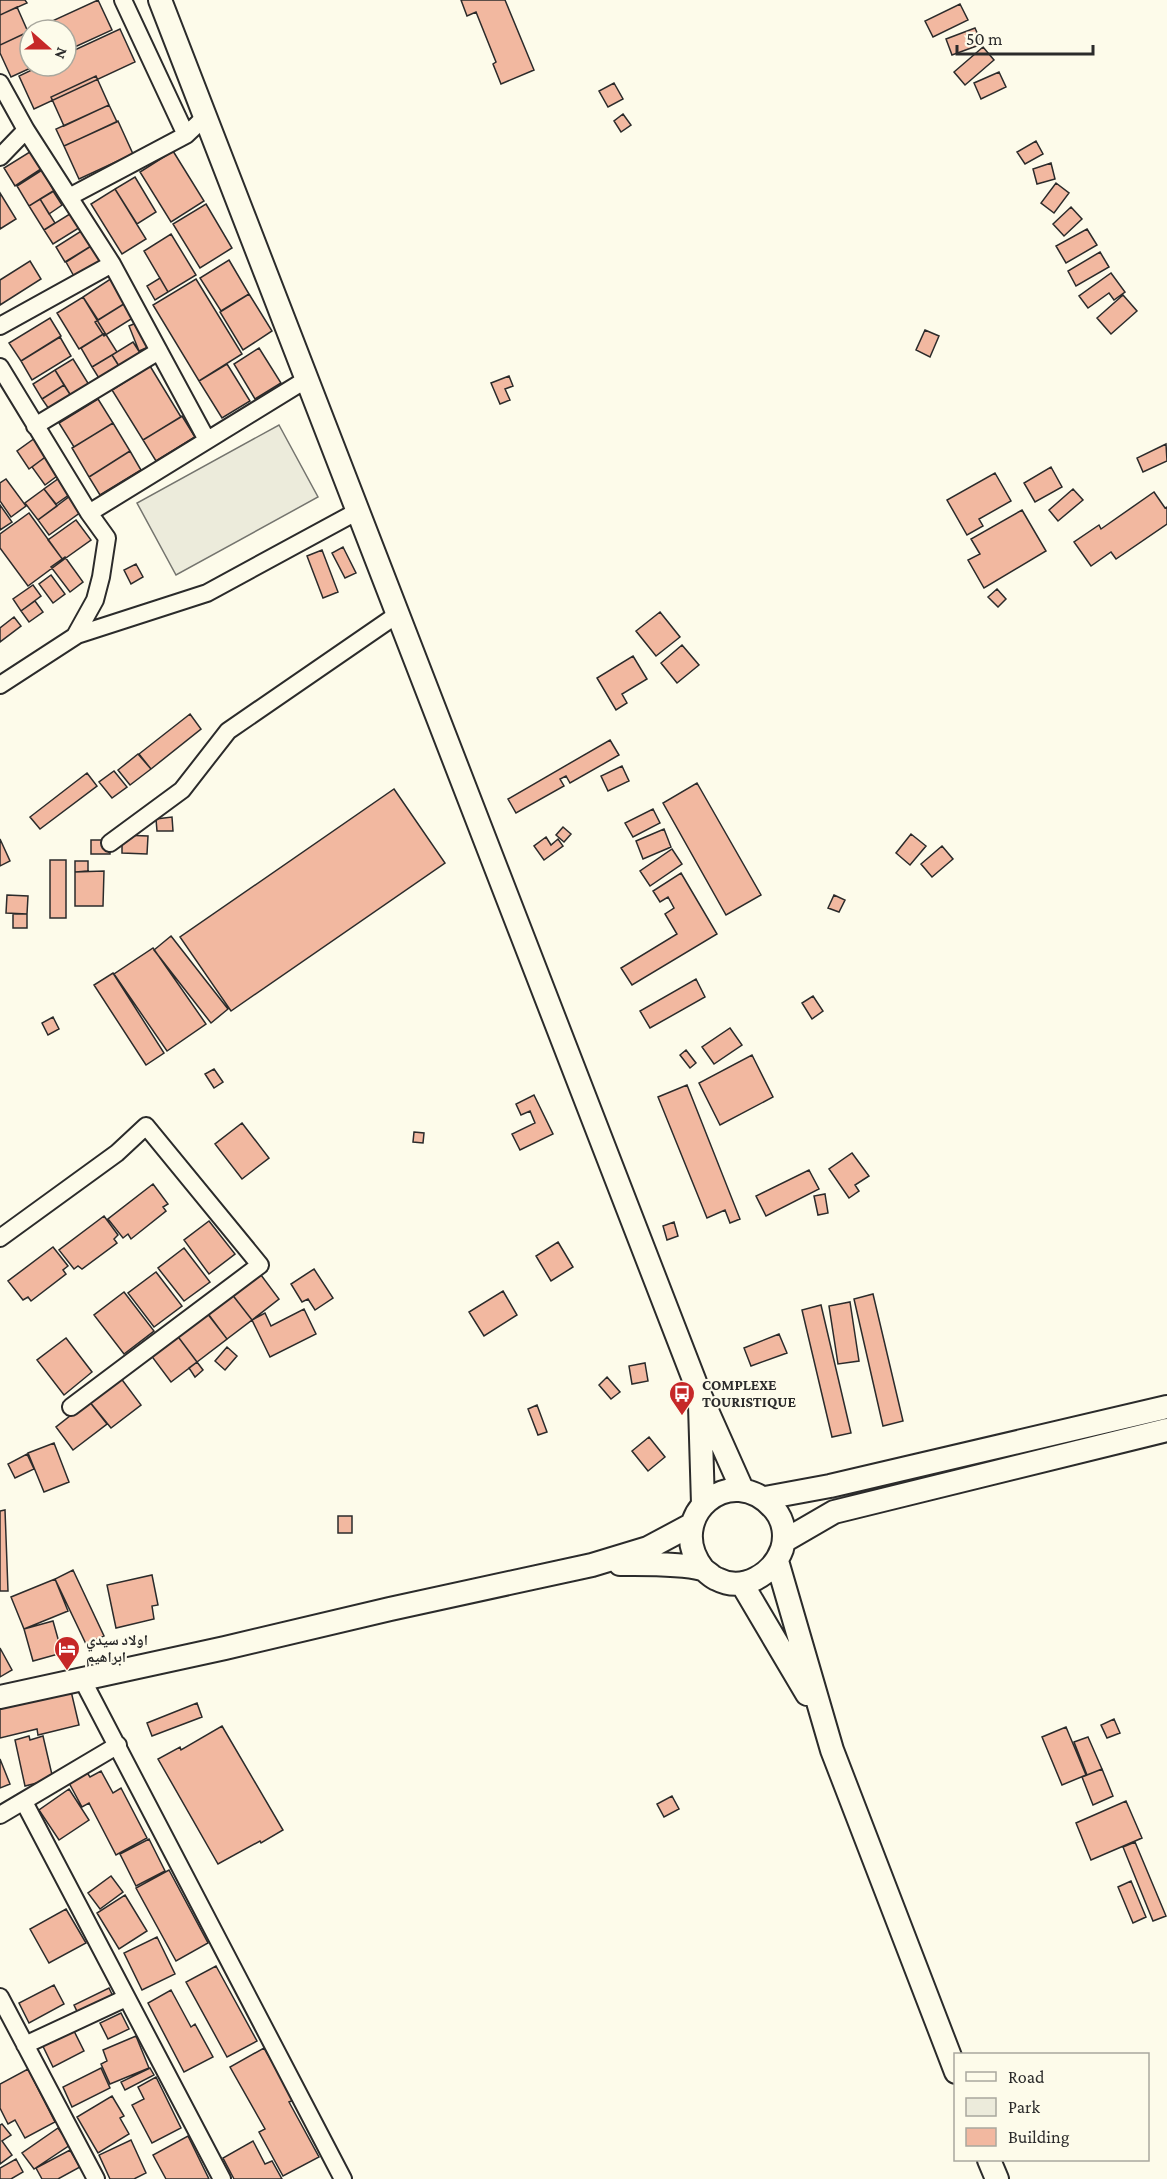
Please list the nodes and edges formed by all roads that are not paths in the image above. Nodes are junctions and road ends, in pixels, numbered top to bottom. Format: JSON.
{"nodes":[{"id":1,"x":123,"y":0,"type":"edge"},
{"id":2,"x":160,"y":0,"type":"edge"},
{"id":3,"x":0,"y":83,"type":"edge"},
{"id":4,"x":205,"y":117,"type":"junction"},
{"id":5,"x":26,"y":130,"type":"junction"},
{"id":6,"x":186,"y":135,"type":"junction"},
{"id":7,"x":0,"y":157,"type":"edge"},
{"id":8,"x":69,"y":197,"type":"junction"},
{"id":9,"x":112,"y":264,"type":"junction"},
{"id":10,"x":0,"y":327,"type":"edge"},
{"id":11,"x":159,"y":351,"type":"junction"},
{"id":12,"x":0,"y":367,"type":"edge"},
{"id":13,"x":307,"y":379,"type":"junction"},
{"id":14,"x":36,"y":426,"type":"junction"},
{"id":15,"x":207,"y":440,"type":"junction"},
{"id":16,"x":358,"y":511,"type":"junction"},
{"id":17,"x":89,"y":513,"type":"junction"},
{"id":18,"x":398,"y":614,"type":"junction"},
{"id":19,"x":75,"y":636,"type":"junction"},
{"id":20,"x":0,"y":685,"type":"edge"},
{"id":21,"x":110,"y":843,"type":"dead end"},
{"id":22,"x":0,"y":1238,"type":"edge"},
{"id":23,"x":700,"y":1395,"type":"junction"},
{"id":24,"x":71,"y":1407,"type":"dead end"},
{"id":25,"x":1167,"y":1407,"type":"edge"},
{"id":26,"x":1167,"y":1430,"type":"edge"},
{"id":27,"x":742,"y":1489,"type":"junction"},
{"id":28,"x":765,"y":1498,"type":"junction"},
{"id":29,"x":703,"y":1504,"type":"junction"},
{"id":30,"x":691,"y":1525,"type":"junction"},
{"id":31,"x":781,"y":1551,"type":"junction"},
{"id":32,"x":592,"y":1565,"type":"junction"},
{"id":33,"x":703,"y":1569,"type":"junction"},
{"id":34,"x":742,"y":1584,"type":"junction"},
{"id":35,"x":82,"y":1679,"type":"junction"},
{"id":36,"x":0,"y":1697,"type":"edge"},
{"id":37,"x":823,"y":1721,"type":"junction"},
{"id":38,"x":118,"y":1745,"type":"junction"},
{"id":39,"x":24,"y":1802,"type":"junction"},
{"id":40,"x":0,"y":1815,"type":"edge"},
{"id":41,"x":0,"y":1997,"type":"edge"},
{"id":42,"x":126,"y":1998,"type":"junction"},
{"id":43,"x":25,"y":2045,"type":"junction"},
{"id":44,"x":954,"y":2067,"type":"edge"},
{"id":45,"x":989,"y":2161,"type":"edge"},
{"id":46,"x":96,"y":2179,"type":"edge"},
{"id":47,"x":222,"y":2179,"type":"edge"},
{"id":48,"x":343,"y":2179,"type":"edge"},
{"id":49,"x":997,"y":2179,"type":"edge"}],
"edges":[{"from":1,"to":6,"type":"street"},
{"from":2,"to":4,"type":"main road"},
{"from":3,"to":5,"type":"street"},
{"from":4,"to":6,"type":"street"},
{"from":4,"to":13,"type":"main road"},
{"from":5,"to":7,"type":"street"},
{"from":5,"to":8,"type":"street"},
{"from":6,"to":8,"type":"street"},
{"from":8,"to":9,"type":"street"},
{"from":9,"to":10,"type":"street"},
{"from":9,"to":11,"type":"street"},
{"from":11,"to":14,"type":"street"},
{"from":11,"to":15,"type":"street"},
{"from":12,"to":14,"type":"street"},
{"from":13,"to":15,"type":"street"},
{"from":13,"to":16,"type":"main road"},
{"from":14,"to":17,"type":"street"},
{"from":15,"to":17,"type":"street"},
{"from":16,"to":18,"type":"main road"},
{"from":16,"to":19,"type":"street"},
{"from":17,"to":19,"type":"street"},
{"from":18,"to":21,"type":"street"},
{"from":18,"to":23,"type":"main road"},
{"from":19,"to":20,"type":"street"},
{"from":22,"to":24,"type":"street"},
{"from":23,"to":27,"type":"main road"},
{"from":23,"to":29,"type":"main road"},
{"from":25,"to":28,"type":"main road"},
{"from":26,"to":31,"type":"main road"},
{"from":27,"to":28,"type":"main road"},
{"from":27,"to":29,"type":"main road"},
{"from":28,"to":31,"type":"main road"},
{"from":29,"to":30,"type":"main road"},
{"from":30,"to":32,"type":"main road"},
{"from":30,"to":33,"type":"main road"},
{"from":31,"to":34,"type":"main road"},
{"from":31,"to":37,"type":"main road"},
{"from":32,"to":33,"type":"main road"},
{"from":32,"to":35,"type":"main road"},
{"from":33,"to":34,"type":"main road"},
{"from":34,"to":37,"type":"main road"},
{"from":35,"to":36,"type":"main road"},
{"from":35,"to":38,"type":"street"},
{"from":37,"to":44,"type":"main road"},
{"from":38,"to":39,"type":"street"},
{"from":38,"to":48,"type":"street"},
{"from":39,"to":40,"type":"street"},
{"from":39,"to":42,"type":"street"},
{"from":41,"to":43,"type":"street"},
{"from":42,"to":43,"type":"street"},
{"from":42,"to":47,"type":"street"},
{"from":43,"to":46,"type":"street"},
{"from":45,"to":49,"type":"main road"}]}
